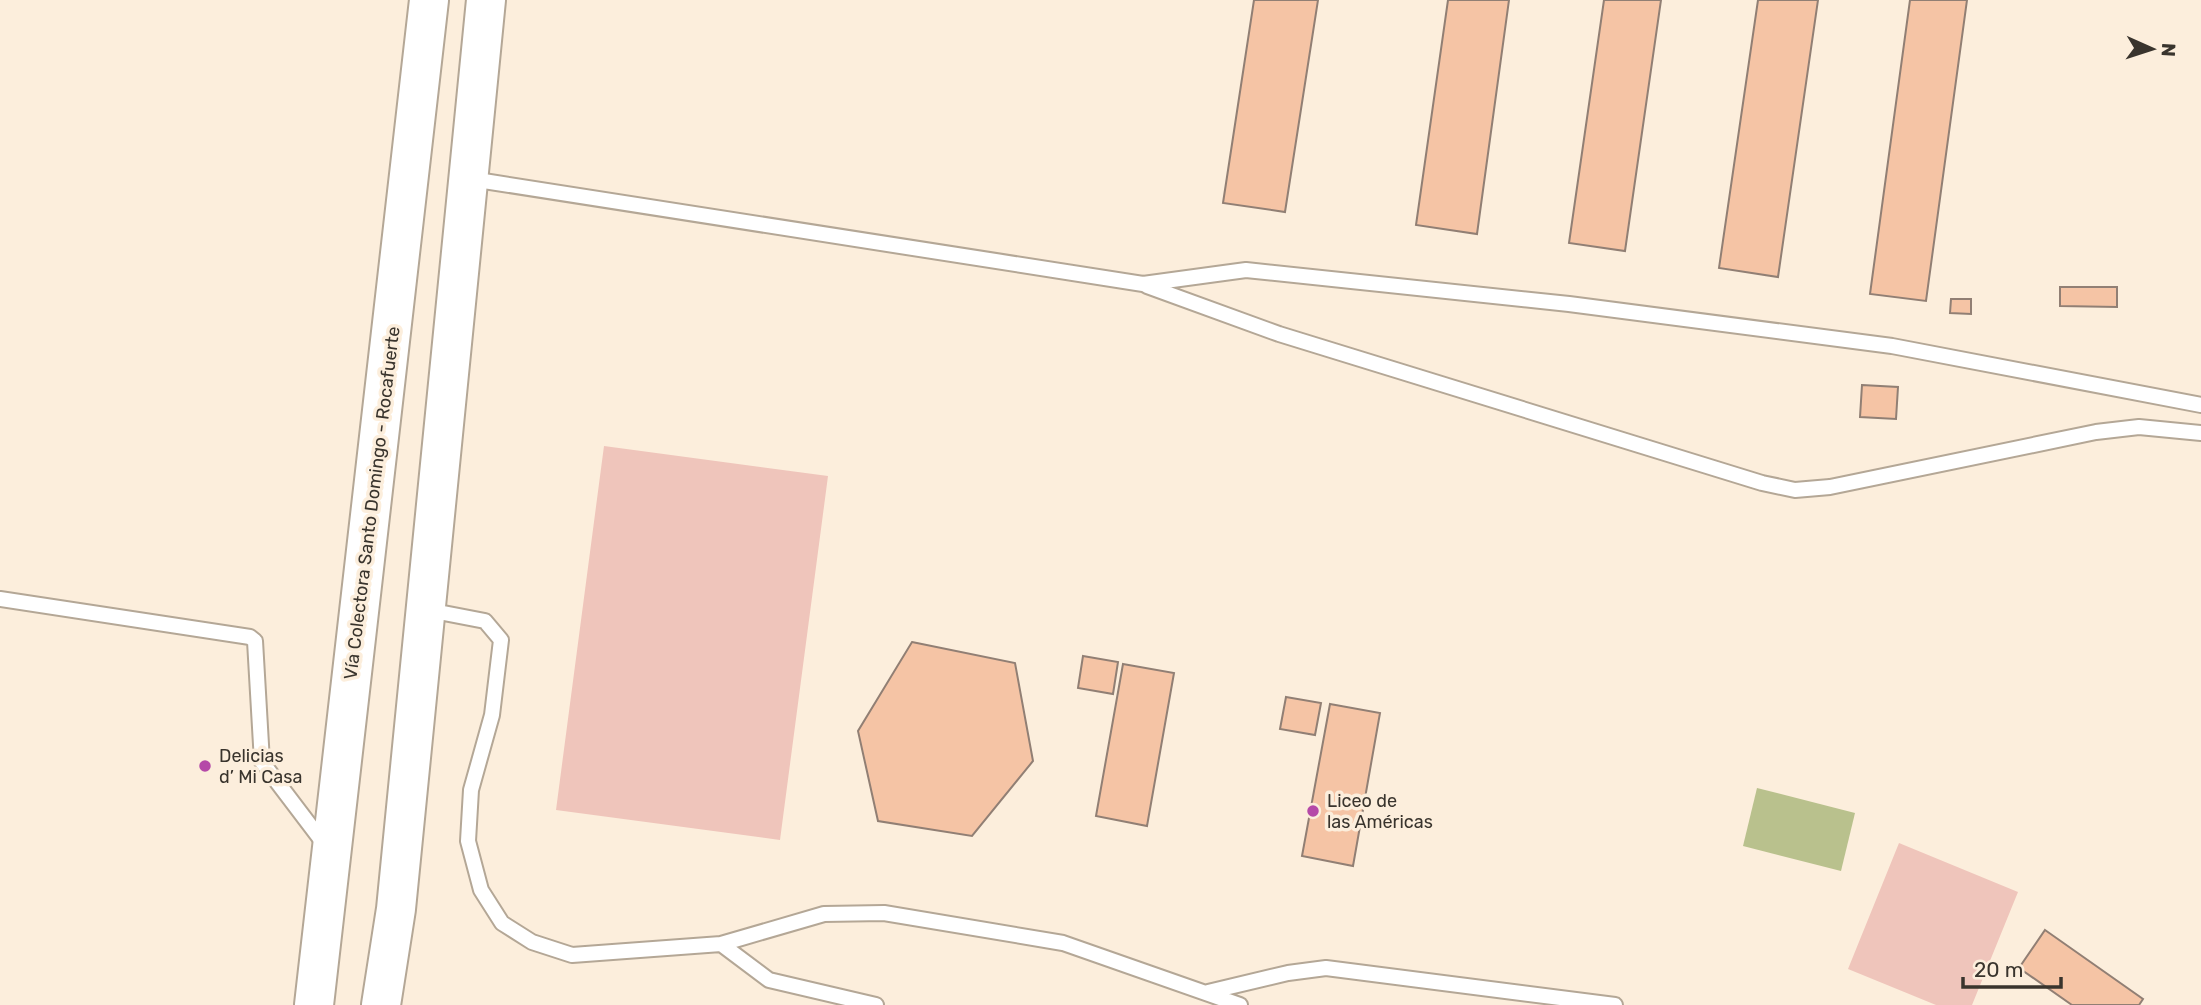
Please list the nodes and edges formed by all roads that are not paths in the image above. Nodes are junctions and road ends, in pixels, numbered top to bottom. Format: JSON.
{"nodes":[{"id":1,"x":429,"y":0,"type":"edge"},
{"id":2,"x":486,"y":0,"type":"edge"},
{"id":3,"x":466,"y":178,"type":"junction"},
{"id":4,"x":1143,"y":284,"type":"junction"},
{"id":5,"x":2201,"y":405,"type":"edge"},
{"id":6,"x":2201,"y":433,"type":"edge"},
{"id":7,"x":0,"y":600,"type":"edge"},
{"id":8,"x":423,"y":609,"type":"junction"},
{"id":9,"x":331,"y":854,"type":"junction"},
{"id":10,"x":721,"y":944,"type":"junction"},
{"id":11,"x":1206,"y":992,"type":"junction"},
{"id":12,"x":1529,"y":1000,"type":"edge"},
{"id":13,"x":314,"y":1005,"type":"edge"},
{"id":14,"x":381,"y":1005,"type":"edge"},
{"id":15,"x":876,"y":1005,"type":"edge"},
{"id":16,"x":1240,"y":1005,"type":"edge"},
{"id":17,"x":1615,"y":1005,"type":"edge"}],
"edges":[{"from":1,"to":9,"type":"highway","name":"Vía Colectora Santo Domingo - Rocafuerte"},
{"from":2,"to":3,"type":"highway"},
{"from":3,"to":4,"type":"lane"},
{"from":3,"to":8,"type":"highway"},
{"from":4,"to":5,"type":"lane"},
{"from":4,"to":6,"type":"lane"},
{"from":7,"to":9,"type":"lane"},
{"from":8,"to":10,"type":"lane"},
{"from":8,"to":14,"type":"highway"},
{"from":9,"to":13,"type":"highway","name":"Vía Colectora Santo Domingo - Rocafuerte"},
{"from":10,"to":11,"type":"lane"},
{"from":10,"to":15,"type":"lane"},
{"from":11,"to":12,"type":"lane"},
{"from":11,"to":16,"type":"lane"},
{"from":12,"to":17,"type":"lane"}]}
